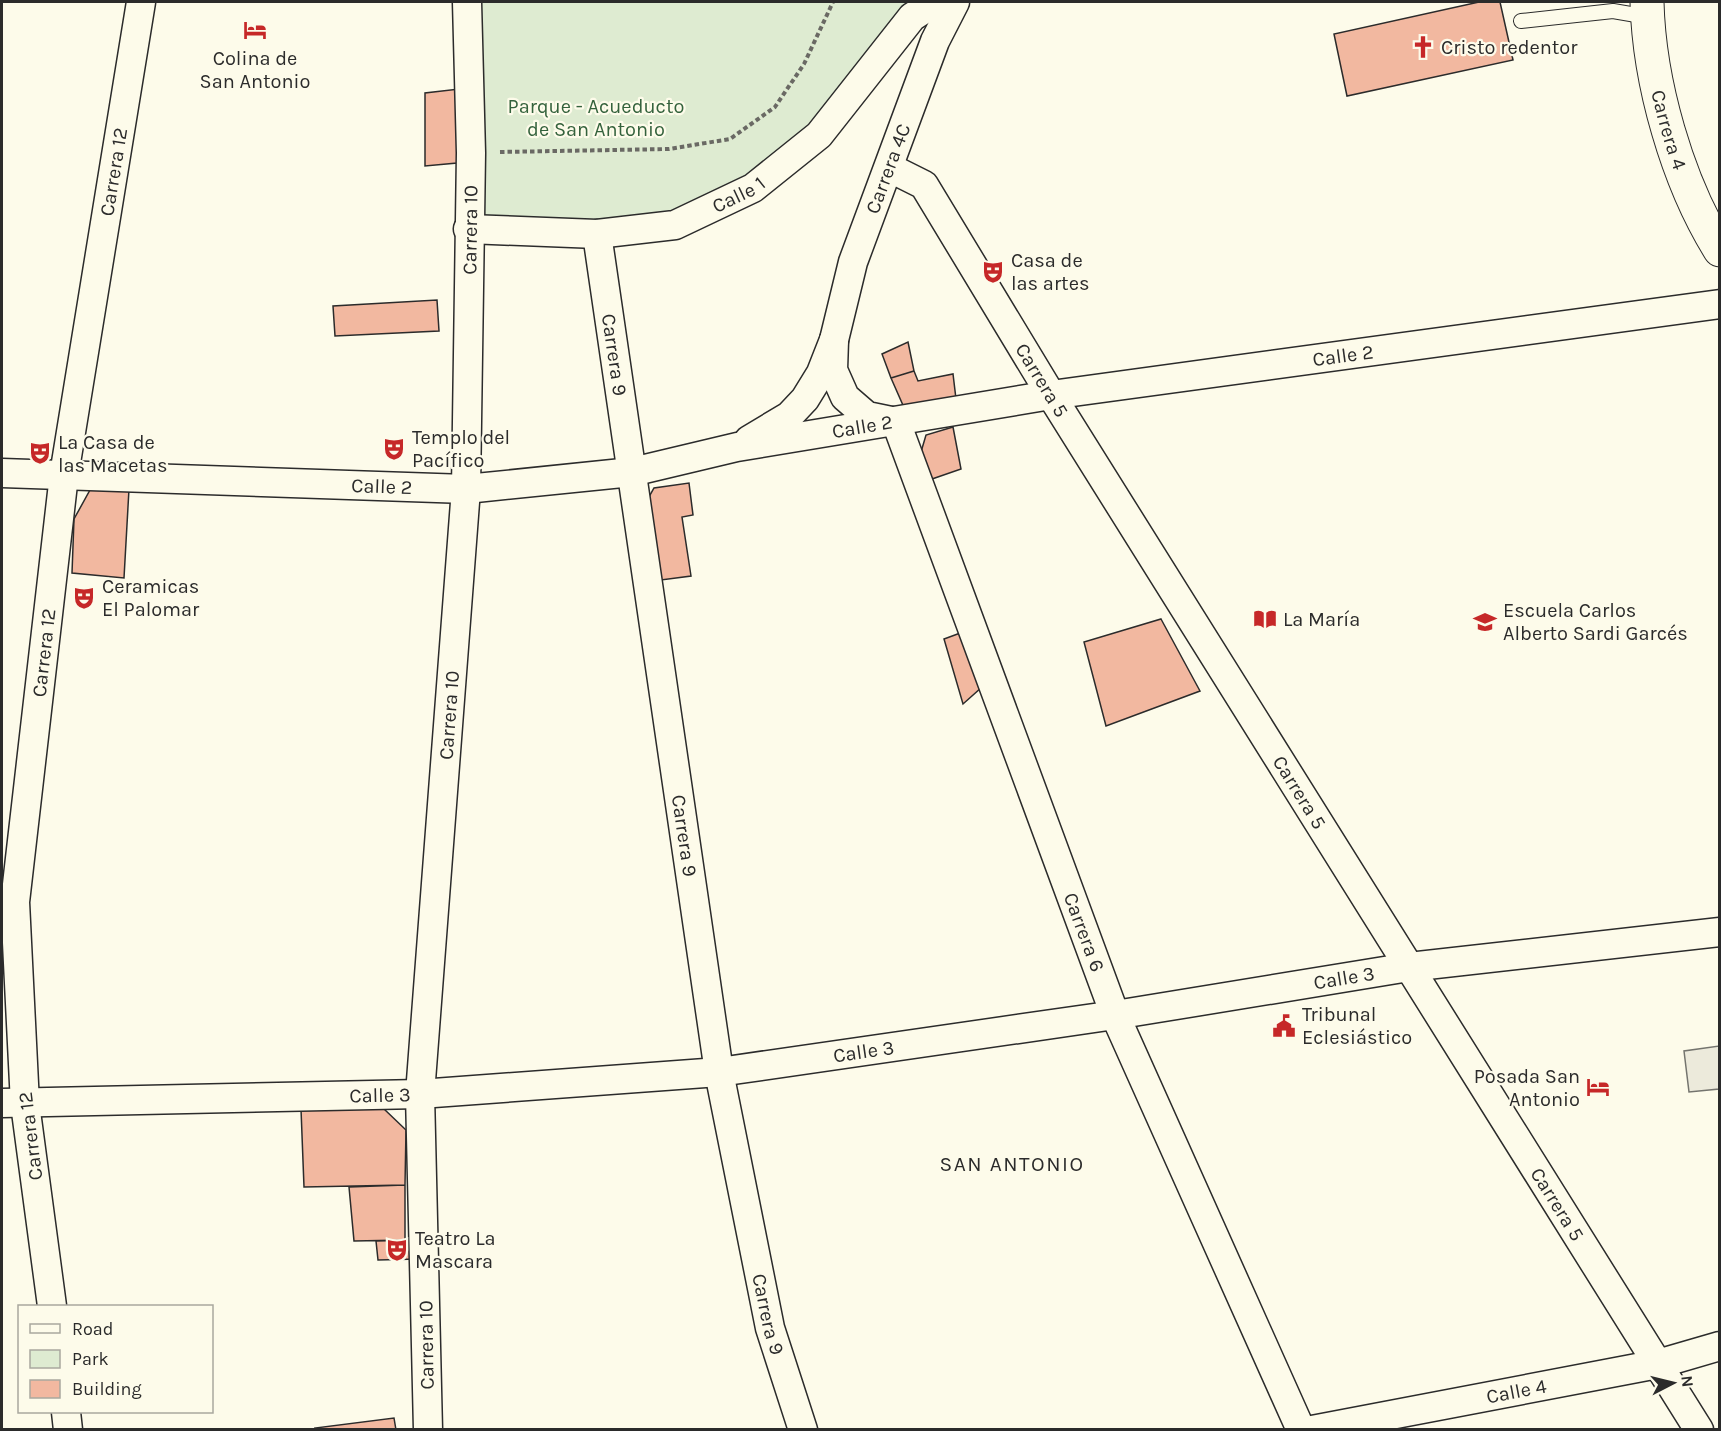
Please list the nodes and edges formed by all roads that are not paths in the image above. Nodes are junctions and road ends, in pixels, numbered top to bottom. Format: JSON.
{"nodes":[{"id":1,"x":141,"y":2,"type":"edge"},
{"id":2,"x":467,"y":2,"type":"edge"},
{"id":3,"x":935,"y":2,"type":"edge"},
{"id":4,"x":954,"y":2,"type":"edge"},
{"id":5,"x":1648,"y":9,"type":"edge"},
{"id":6,"x":1521,"y":21,"type":"dead end"},
{"id":7,"x":890,"y":168,"type":"junction"},
{"id":8,"x":468,"y":229,"type":"junction"},
{"id":9,"x":597,"y":234,"type":"junction"},
{"id":10,"x":1719,"y":250,"type":"edge"},
{"id":11,"x":1719,"y":304,"type":"edge"},
{"id":12,"x":834,"y":340,"type":"junction"},
{"id":13,"x":1051,"y":395,"type":"junction"},
{"id":14,"x":896,"y":423,"type":"junction"},
{"id":15,"x":737,"y":447,"type":"junction"},
{"id":16,"x":632,"y":472,"type":"junction"},
{"id":17,"x":2,"y":473,"type":"edge"},
{"id":18,"x":64,"y":475,"type":"junction"},
{"id":19,"x":466,"y":489,"type":"junction"},
{"id":20,"x":1719,"y":932,"type":"edge"},
{"id":21,"x":1409,"y":967,"type":"junction"},
{"id":22,"x":1115,"y":1015,"type":"junction"},
{"id":23,"x":719,"y":1072,"type":"junction"},
{"id":24,"x":420,"y":1094,"type":"junction"},
{"id":25,"x":13,"y":1103,"type":"edge"},
{"id":26,"x":52,"y":1305,"type":"edge"},
{"id":27,"x":1719,"y":1346,"type":"edge"},
{"id":28,"x":1658,"y":1364,"type":"junction"},
{"id":29,"x":66,"y":1413,"type":"edge"},
{"id":30,"x":68,"y":1430,"type":"edge"},
{"id":31,"x":428,"y":1430,"type":"edge"},
{"id":32,"x":803,"y":1430,"type":"edge"},
{"id":33,"x":1301,"y":1430,"type":"edge"},
{"id":34,"x":1312,"y":1430,"type":"edge"},
{"id":35,"x":1699,"y":1430,"type":"edge"}],
"edges":[{"from":1,"to":18,"type":"street","name":"Carrera 12"},
{"from":2,"to":8,"type":"street","name":"Carrera 10"},
{"from":3,"to":9,"type":"street","name":"Calle 1"},
{"from":4,"to":7,"type":"street","name":"Carrera 4C"},
{"from":5,"to":6,"type":"lane"},
{"from":5,"to":10,"type":"main road","name":"Carrera 4"},
{"from":7,"to":12,"type":"street","name":"Carrera 4C"},
{"from":7,"to":13,"type":"street","name":"Carrera 5"},
{"from":8,"to":9,"type":"street","name":"Calle 1"},
{"from":8,"to":19,"type":"street","name":"Carrera 10"},
{"from":9,"to":16,"type":"street","name":"Carrera 9"},
{"from":11,"to":13,"type":"street","name":"Calle 2"},
{"from":12,"to":14,"type":"street","name":"Carrera 4C"},
{"from":12,"to":15,"type":"street","name":"Carrera 4C"},
{"from":13,"to":14,"type":"street","name":"Calle 2"},
{"from":13,"to":21,"type":"street","name":"Carrera 5"},
{"from":14,"to":15,"type":"street","name":"Calle 2"},
{"from":14,"to":22,"type":"street","name":"Carrera 6"},
{"from":15,"to":16,"type":"street","name":"Calle 2"},
{"from":16,"to":19,"type":"street","name":"Calle 2"},
{"from":16,"to":23,"type":"street","name":"Carrera 9"},
{"from":17,"to":18,"type":"street","name":"Calle 2"},
{"from":18,"to":19,"type":"street","name":"Calle 2"},
{"from":18,"to":25,"type":"street","name":"Carrera 12"},
{"from":19,"to":24,"type":"street","name":"Carrera 10"},
{"from":20,"to":21,"type":"street","name":"Calle 3"},
{"from":21,"to":22,"type":"street","name":"Calle 3"},
{"from":21,"to":28,"type":"street","name":"Carrera 5"},
{"from":22,"to":23,"type":"street","name":"Calle 3"},
{"from":22,"to":33,"type":"street","name":"Carrera 6"},
{"from":23,"to":24,"type":"street","name":"Calle 3"},
{"from":23,"to":32,"type":"street","name":"Carrera 9"},
{"from":24,"to":25,"type":"street","name":"Calle 3"},
{"from":24,"to":31,"type":"street","name":"Carrera 10"},
{"from":25,"to":26,"type":"street","name":"Carrera 12"},
{"from":27,"to":28,"type":"street","name":"Calle 4"},
{"from":28,"to":34,"type":"street","name":"Calle 4"},
{"from":28,"to":35,"type":"street","name":"Carrera 5"},
{"from":29,"to":30,"type":"street"}]}
